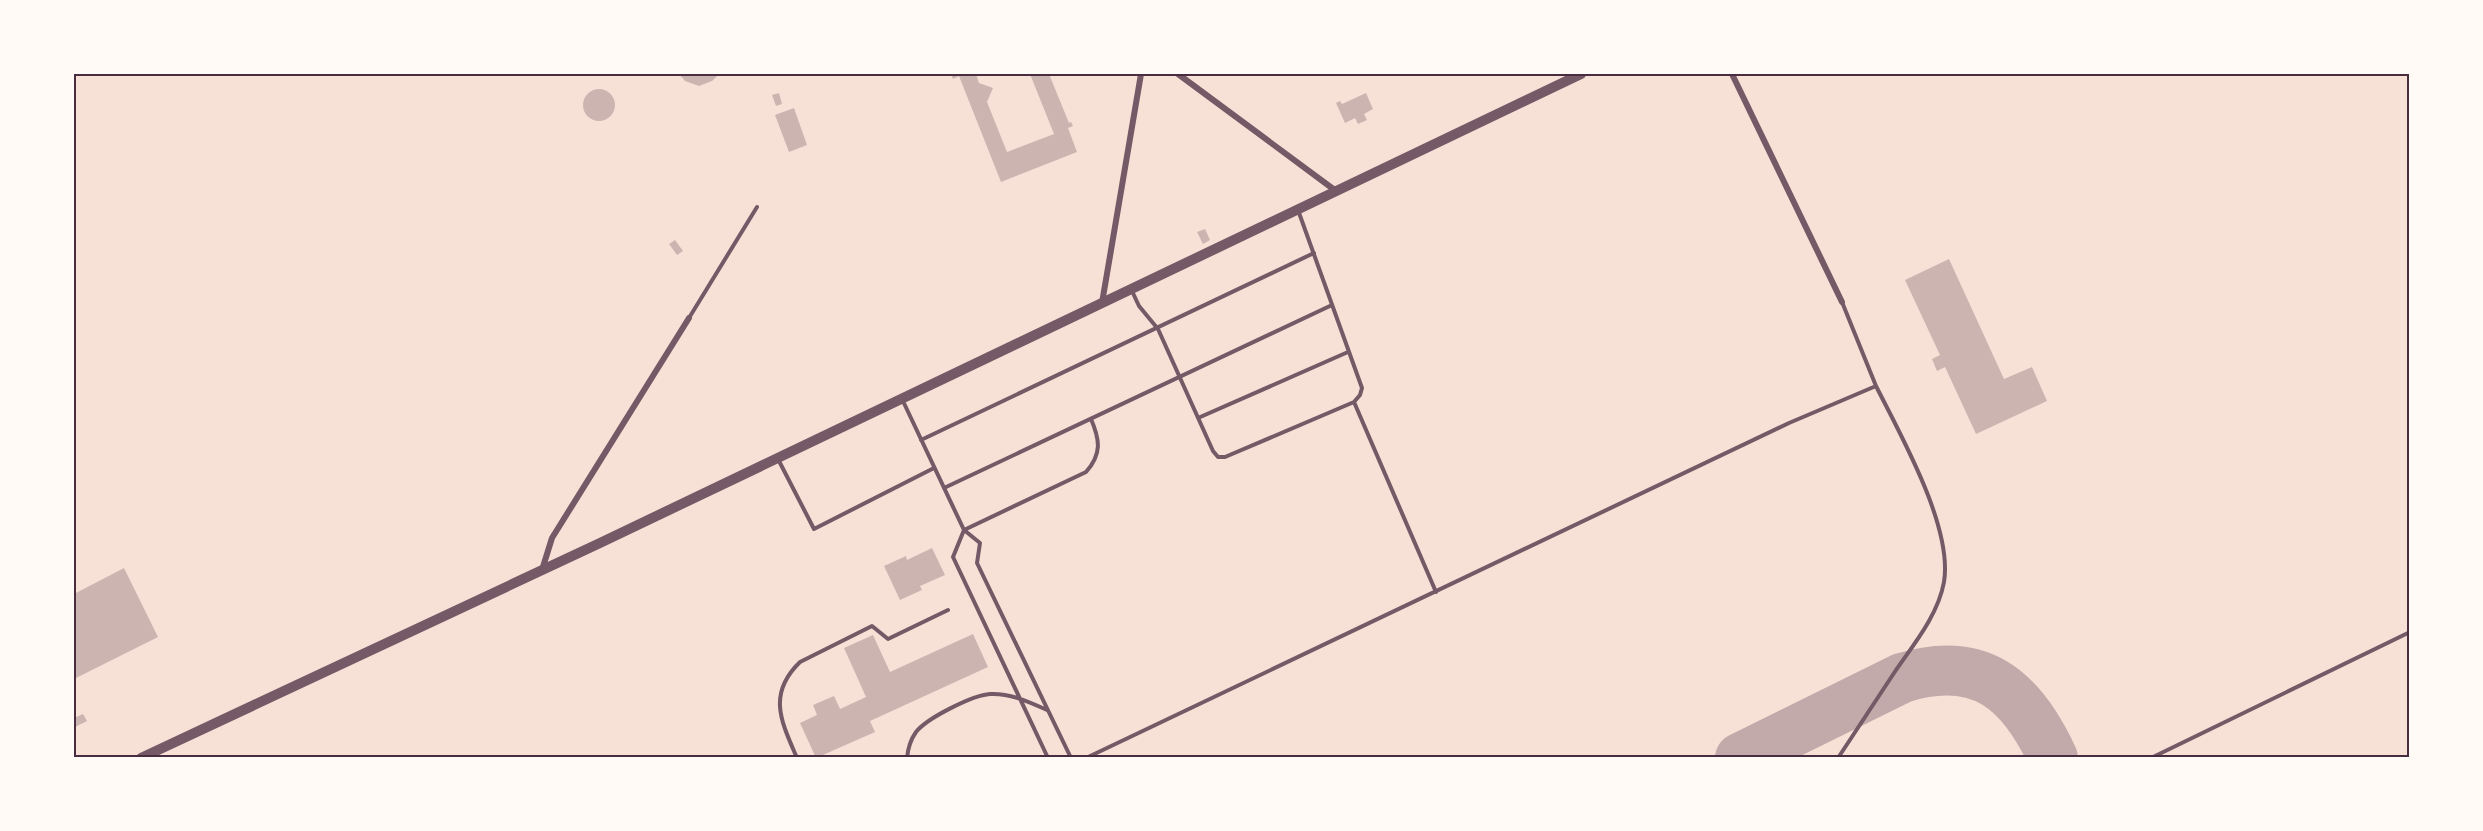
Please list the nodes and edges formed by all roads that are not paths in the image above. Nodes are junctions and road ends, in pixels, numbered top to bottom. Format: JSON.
{"nodes":[{"id":1,"x":1141,"y":74,"type":"edge"},
{"id":2,"x":1178,"y":74,"type":"edge"},
{"id":3,"x":1581,"y":74,"type":"edge"},
{"id":4,"x":1732,"y":74,"type":"edge"},
{"id":5,"x":1336,"y":191,"type":"junction"},
{"id":6,"x":757,"y":207,"type":"dead end"},
{"id":7,"x":1298,"y":209,"type":"junction"},
{"id":8,"x":1314,"y":254,"type":"junction"},
{"id":9,"x":1131,"y":289,"type":"junction"},
{"id":10,"x":1842,"y":302,"type":"joint"},
{"id":11,"x":1102,"y":303,"type":"junction"},
{"id":12,"x":1332,"y":305,"type":"junction"},
{"id":13,"x":689,"y":318,"type":"joint"},
{"id":14,"x":1157,"y":328,"type":"junction"},
{"id":15,"x":1348,"y":352,"type":"junction"},
{"id":16,"x":1180,"y":377,"type":"junction"},
{"id":17,"x":1876,"y":386,"type":"junction"},
{"id":18,"x":902,"y":399,"type":"junction"},
{"id":19,"x":1354,"y":402,"type":"junction"},
{"id":20,"x":1198,"y":418,"type":"junction"},
{"id":21,"x":1091,"y":419,"type":"junction"},
{"id":22,"x":921,"y":440,"type":"junction"},
{"id":23,"x":778,"y":458,"type":"junction"},
{"id":24,"x":934,"y":468,"type":"junction"},
{"id":25,"x":944,"y":488,"type":"junction"},
{"id":26,"x":964,"y":530,"type":"junction"},
{"id":27,"x":542,"y":570,"type":"junction"},
{"id":28,"x":1436,"y":592,"type":"junction"},
{"id":29,"x":948,"y":610,"type":"dead end"},
{"id":30,"x":2409,"y":632,"type":"edge"},
{"id":31,"x":1020,"y":698,"type":"junction"},
{"id":32,"x":1048,"y":710,"type":"junction"},
{"id":33,"x":141,"y":758,"type":"edge"},
{"id":34,"x":797,"y":758,"type":"edge"},
{"id":35,"x":907,"y":758,"type":"edge"},
{"id":36,"x":1048,"y":758,"type":"edge"},
{"id":37,"x":1071,"y":758,"type":"edge"},
{"id":38,"x":1086,"y":758,"type":"edge"},
{"id":39,"x":1838,"y":758,"type":"edge"},
{"id":40,"x":2151,"y":758,"type":"edge"}],
"edges":[{"from":1,"to":11,"type":"street"},
{"from":2,"to":5,"type":"street"},
{"from":3,"to":5,"type":"street"},
{"from":4,"to":10,"type":"street"},
{"from":5,"to":7,"type":"street"},
{"from":6,"to":13,"type":"lane"},
{"from":7,"to":8,"type":"lane"},
{"from":7,"to":9,"type":"street"},
{"from":8,"to":12,"type":"lane"},
{"from":8,"to":14,"type":"lane"},
{"from":9,"to":11,"type":"street"},
{"from":9,"to":14,"type":"lane"},
{"from":10,"to":17,"type":"lane"},
{"from":11,"to":18,"type":"street"},
{"from":12,"to":15,"type":"lane"},
{"from":12,"to":16,"type":"lane"},
{"from":13,"to":27,"type":"street"},
{"from":14,"to":16,"type":"lane"},
{"from":14,"to":22,"type":"lane"},
{"from":15,"to":19,"type":"lane"},
{"from":15,"to":20,"type":"lane"},
{"from":16,"to":20,"type":"lane"},
{"from":16,"to":21,"type":"lane"},
{"from":17,"to":28,"type":"lane"},
{"from":17,"to":39,"type":"lane"},
{"from":18,"to":22,"type":"lane"},
{"from":18,"to":23,"type":"street"},
{"from":19,"to":20,"type":"lane"},
{"from":19,"to":28,"type":"lane"},
{"from":21,"to":25,"type":"lane"},
{"from":21,"to":26,"type":"lane"},
{"from":22,"to":24,"type":"lane"},
{"from":23,"to":24,"type":"lane"},
{"from":23,"to":27,"type":"street"},
{"from":24,"to":25,"type":"lane"},
{"from":25,"to":26,"type":"lane"},
{"from":26,"to":31,"type":"lane"},
{"from":26,"to":32,"type":"lane"},
{"from":27,"to":33,"type":"street"},
{"from":28,"to":38,"type":"lane"},
{"from":29,"to":34,"type":"lane"},
{"from":30,"to":40,"type":"lane"},
{"from":31,"to":32,"type":"lane"},
{"from":31,"to":35,"type":"lane"},
{"from":31,"to":36,"type":"lane"},
{"from":32,"to":37,"type":"lane"}]}
